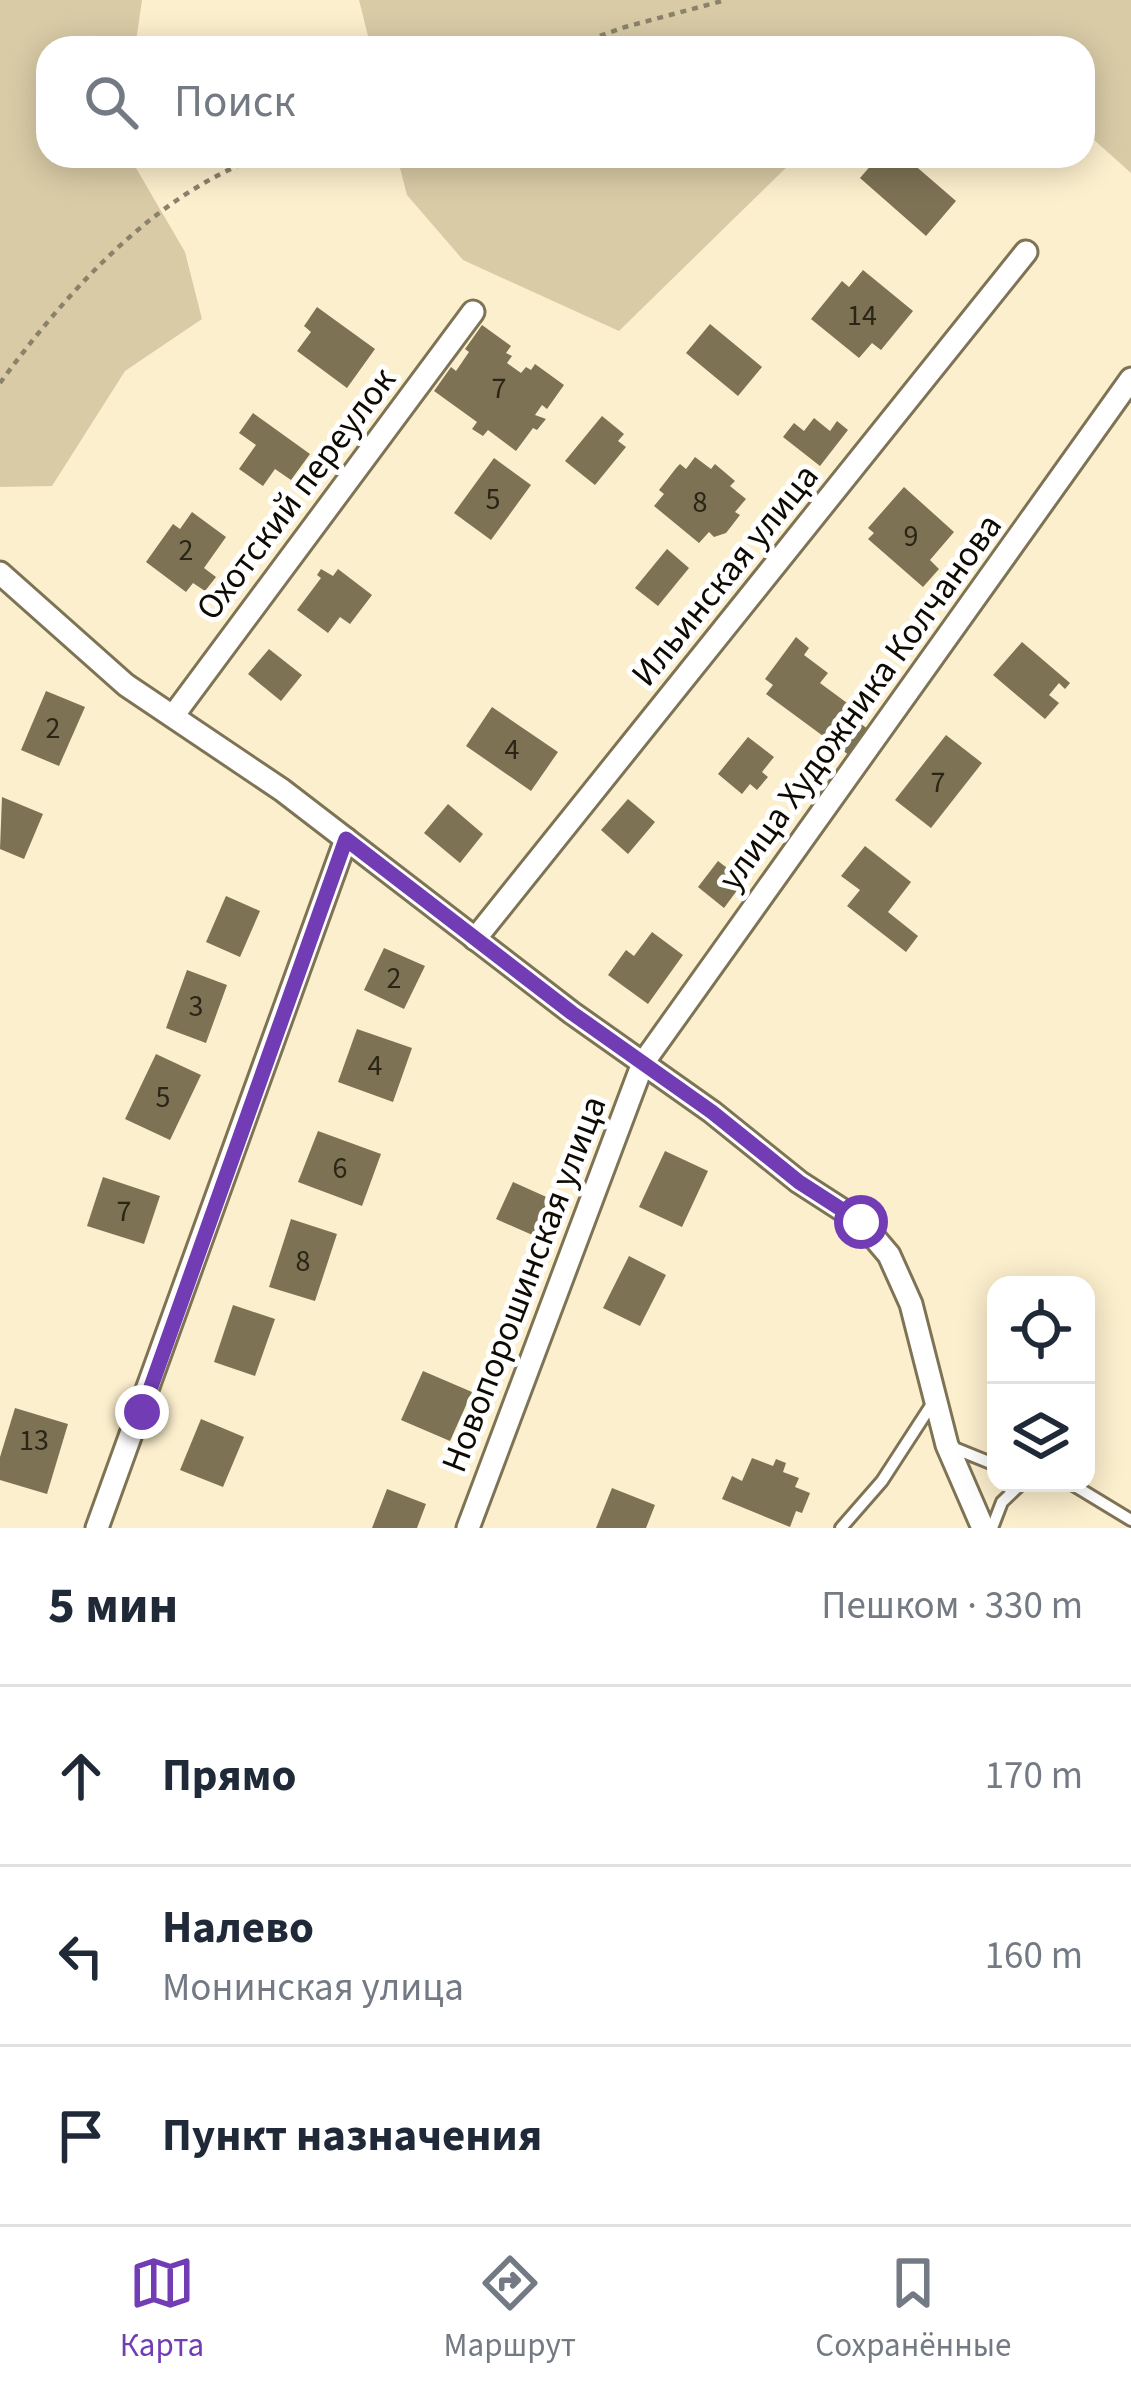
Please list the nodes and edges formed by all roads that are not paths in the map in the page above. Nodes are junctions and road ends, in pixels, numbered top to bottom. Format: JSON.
{"nodes":[{"id":1,"x":1026,"y":252,"type":"dead end"},
{"id":2,"x":472,"y":312,"type":"dead end"},
{"id":3,"x":1131,"y":379,"type":"edge"},
{"id":4,"x":1,"y":576,"type":"edge"},
{"id":5,"x":173,"y":716,"type":"junction"},
{"id":6,"x":346,"y":839,"type":"junction"},
{"id":7,"x":476,"y":939,"type":"junction"},
{"id":8,"x":643,"y":1063,"type":"junction"},
{"id":9,"x":934,"y":1401,"type":"junction"},
{"id":10,"x":947,"y":1445,"type":"junction"},
{"id":11,"x":987,"y":1461,"type":"edge"},
{"id":12,"x":1013,"y":1492,"type":"edge"},
{"id":13,"x":1085,"y":1492,"type":"edge"},
{"id":14,"x":1131,"y":1520,"type":"edge"},
{"id":15,"x":97,"y":1528,"type":"edge"},
{"id":16,"x":468,"y":1528,"type":"edge"},
{"id":17,"x":841,"y":1528,"type":"edge"},
{"id":18,"x":982,"y":1528,"type":"edge"},
{"id":19,"x":992,"y":1528,"type":"edge"}],
"edges":[{"from":1,"to":7,"type":"street","name":"Ильинская улица"},
{"from":2,"to":5,"type":"street","name":"Охотский переулок"},
{"from":3,"to":8,"type":"street","name":"улица Художника Колчанова"},
{"from":4,"to":5,"type":"street"},
{"from":5,"to":6,"type":"street"},
{"from":6,"to":7,"type":"street"},
{"from":6,"to":15,"type":"street"},
{"from":7,"to":8,"type":"street"},
{"from":8,"to":9,"type":"street"},
{"from":8,"to":16,"type":"street","name":"Новопорошинская улица"},
{"from":9,"to":10,"type":"street"},
{"from":9,"to":17,"type":"lane"},
{"from":10,"to":11,"type":"lane"},
{"from":10,"to":18,"type":"street"},
{"from":12,"to":19,"type":"lane"},
{"from":13,"to":14,"type":"lane"}]}
